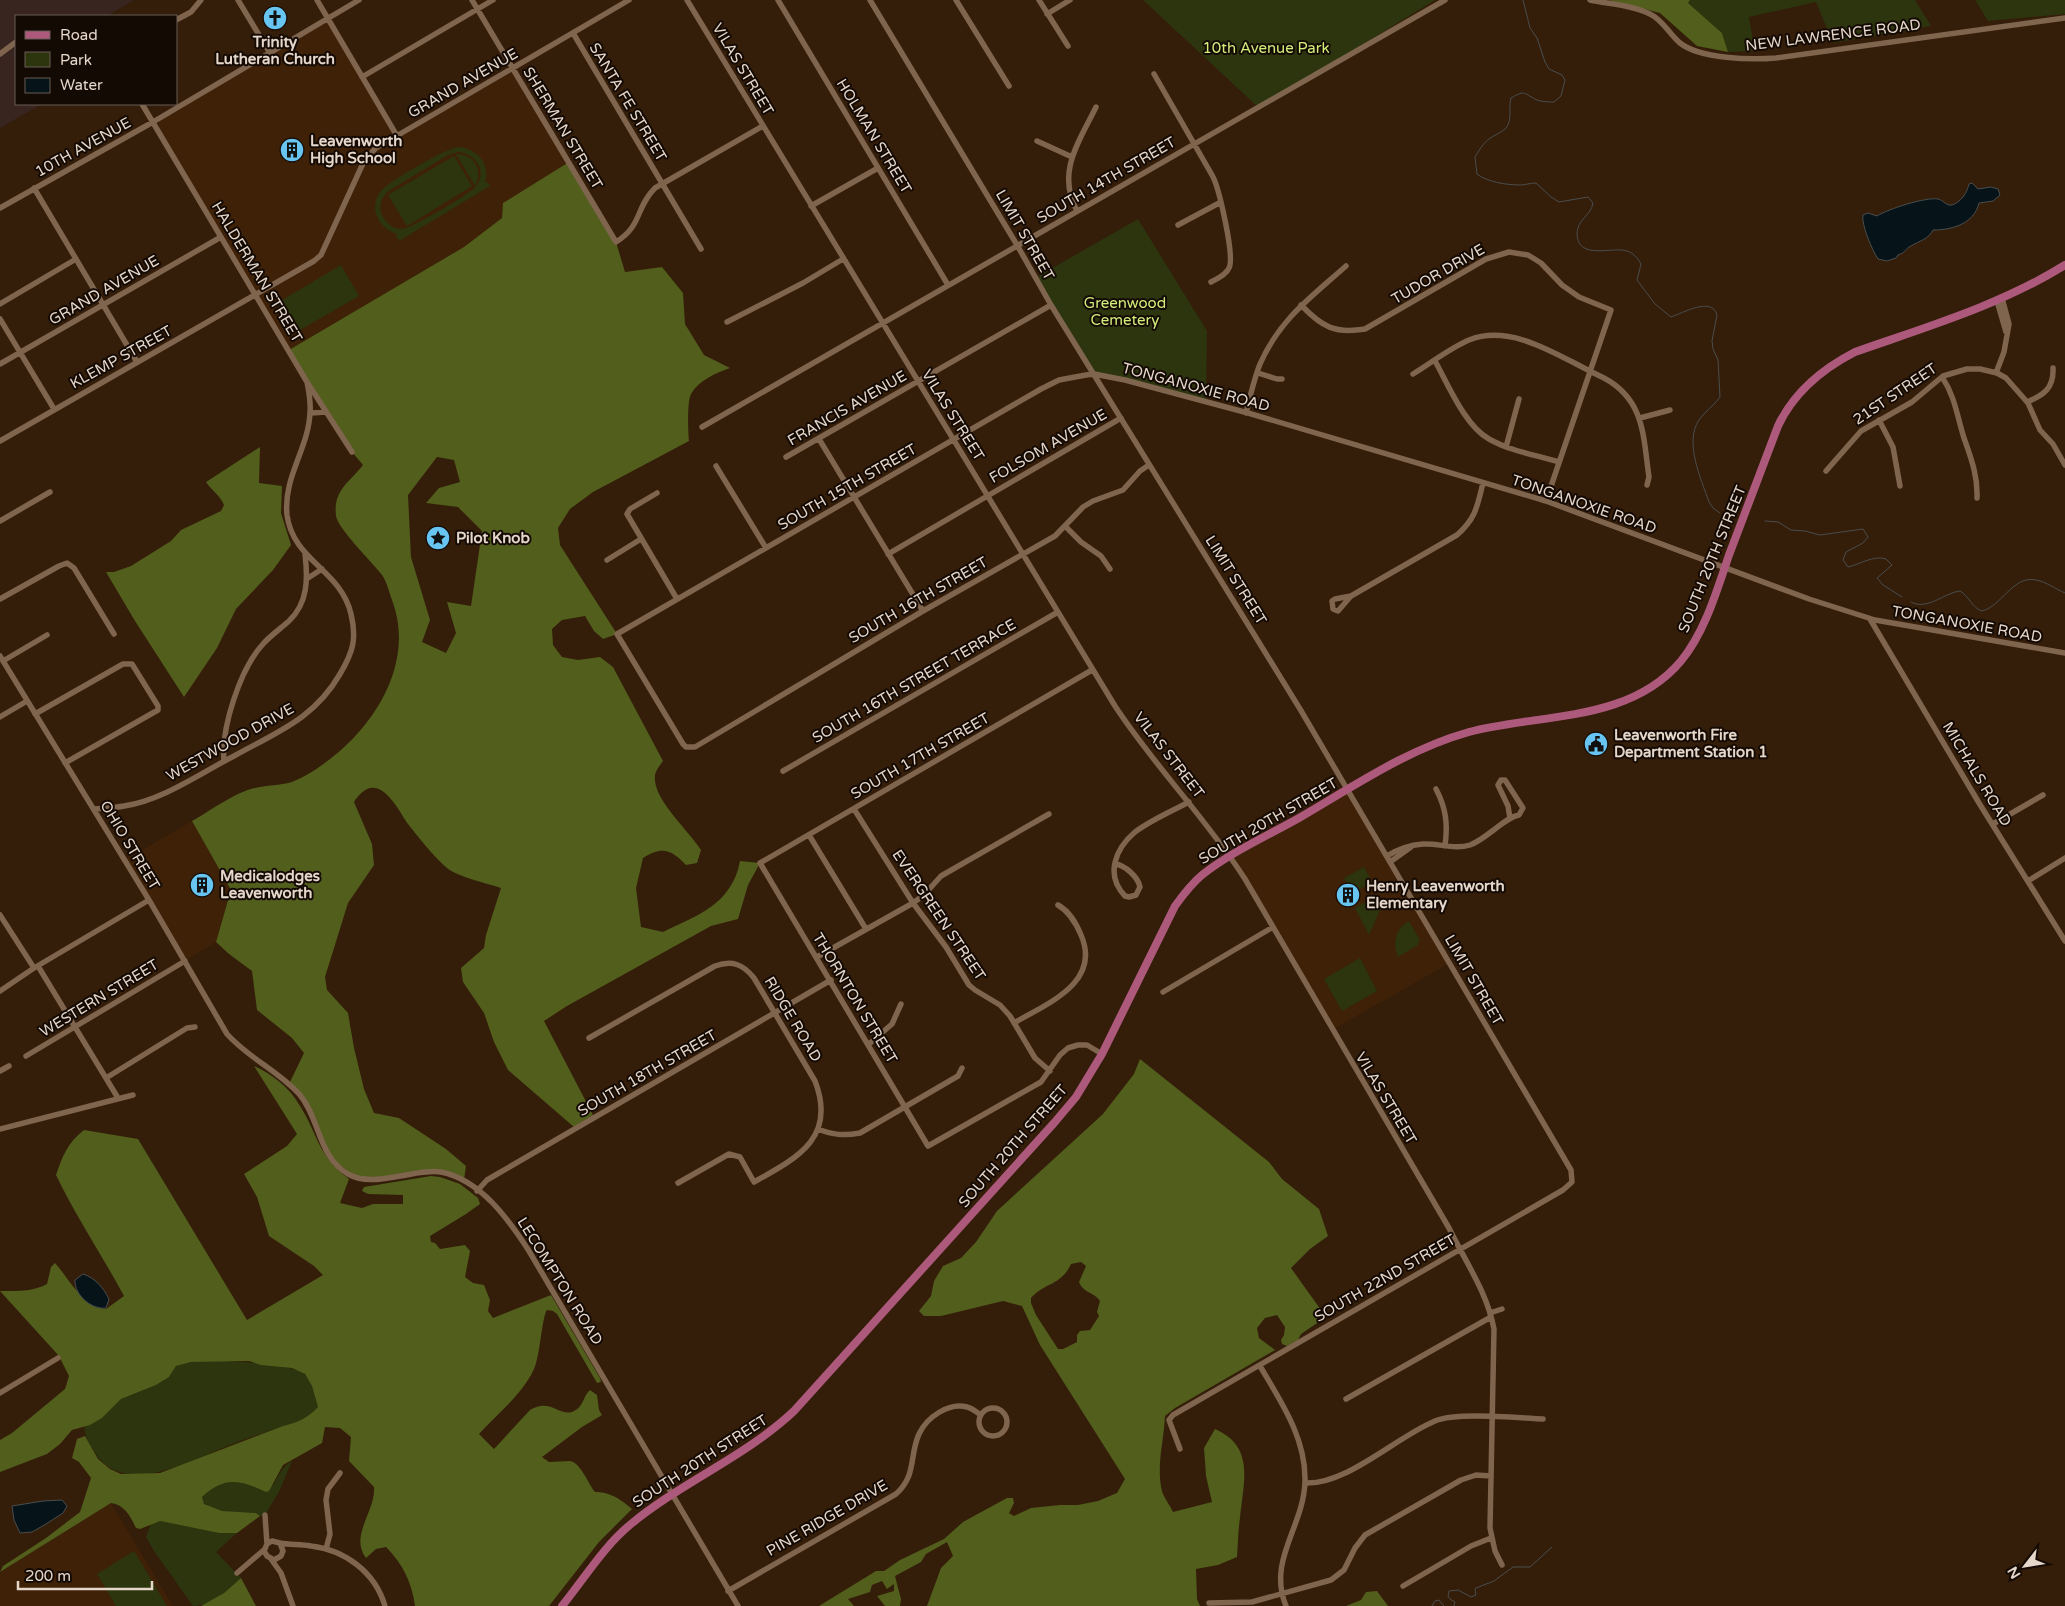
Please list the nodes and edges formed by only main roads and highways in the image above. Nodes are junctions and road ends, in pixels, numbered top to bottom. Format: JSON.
{"nodes":[{"id":1,"x":2065,"y":265,"type":"edge"},
{"id":2,"x":562,"y":1606,"type":"edge"}],
"edges":[{"from":1,"to":2,"type":"main road","name":"SOUTH 20TH STREET"}]}
